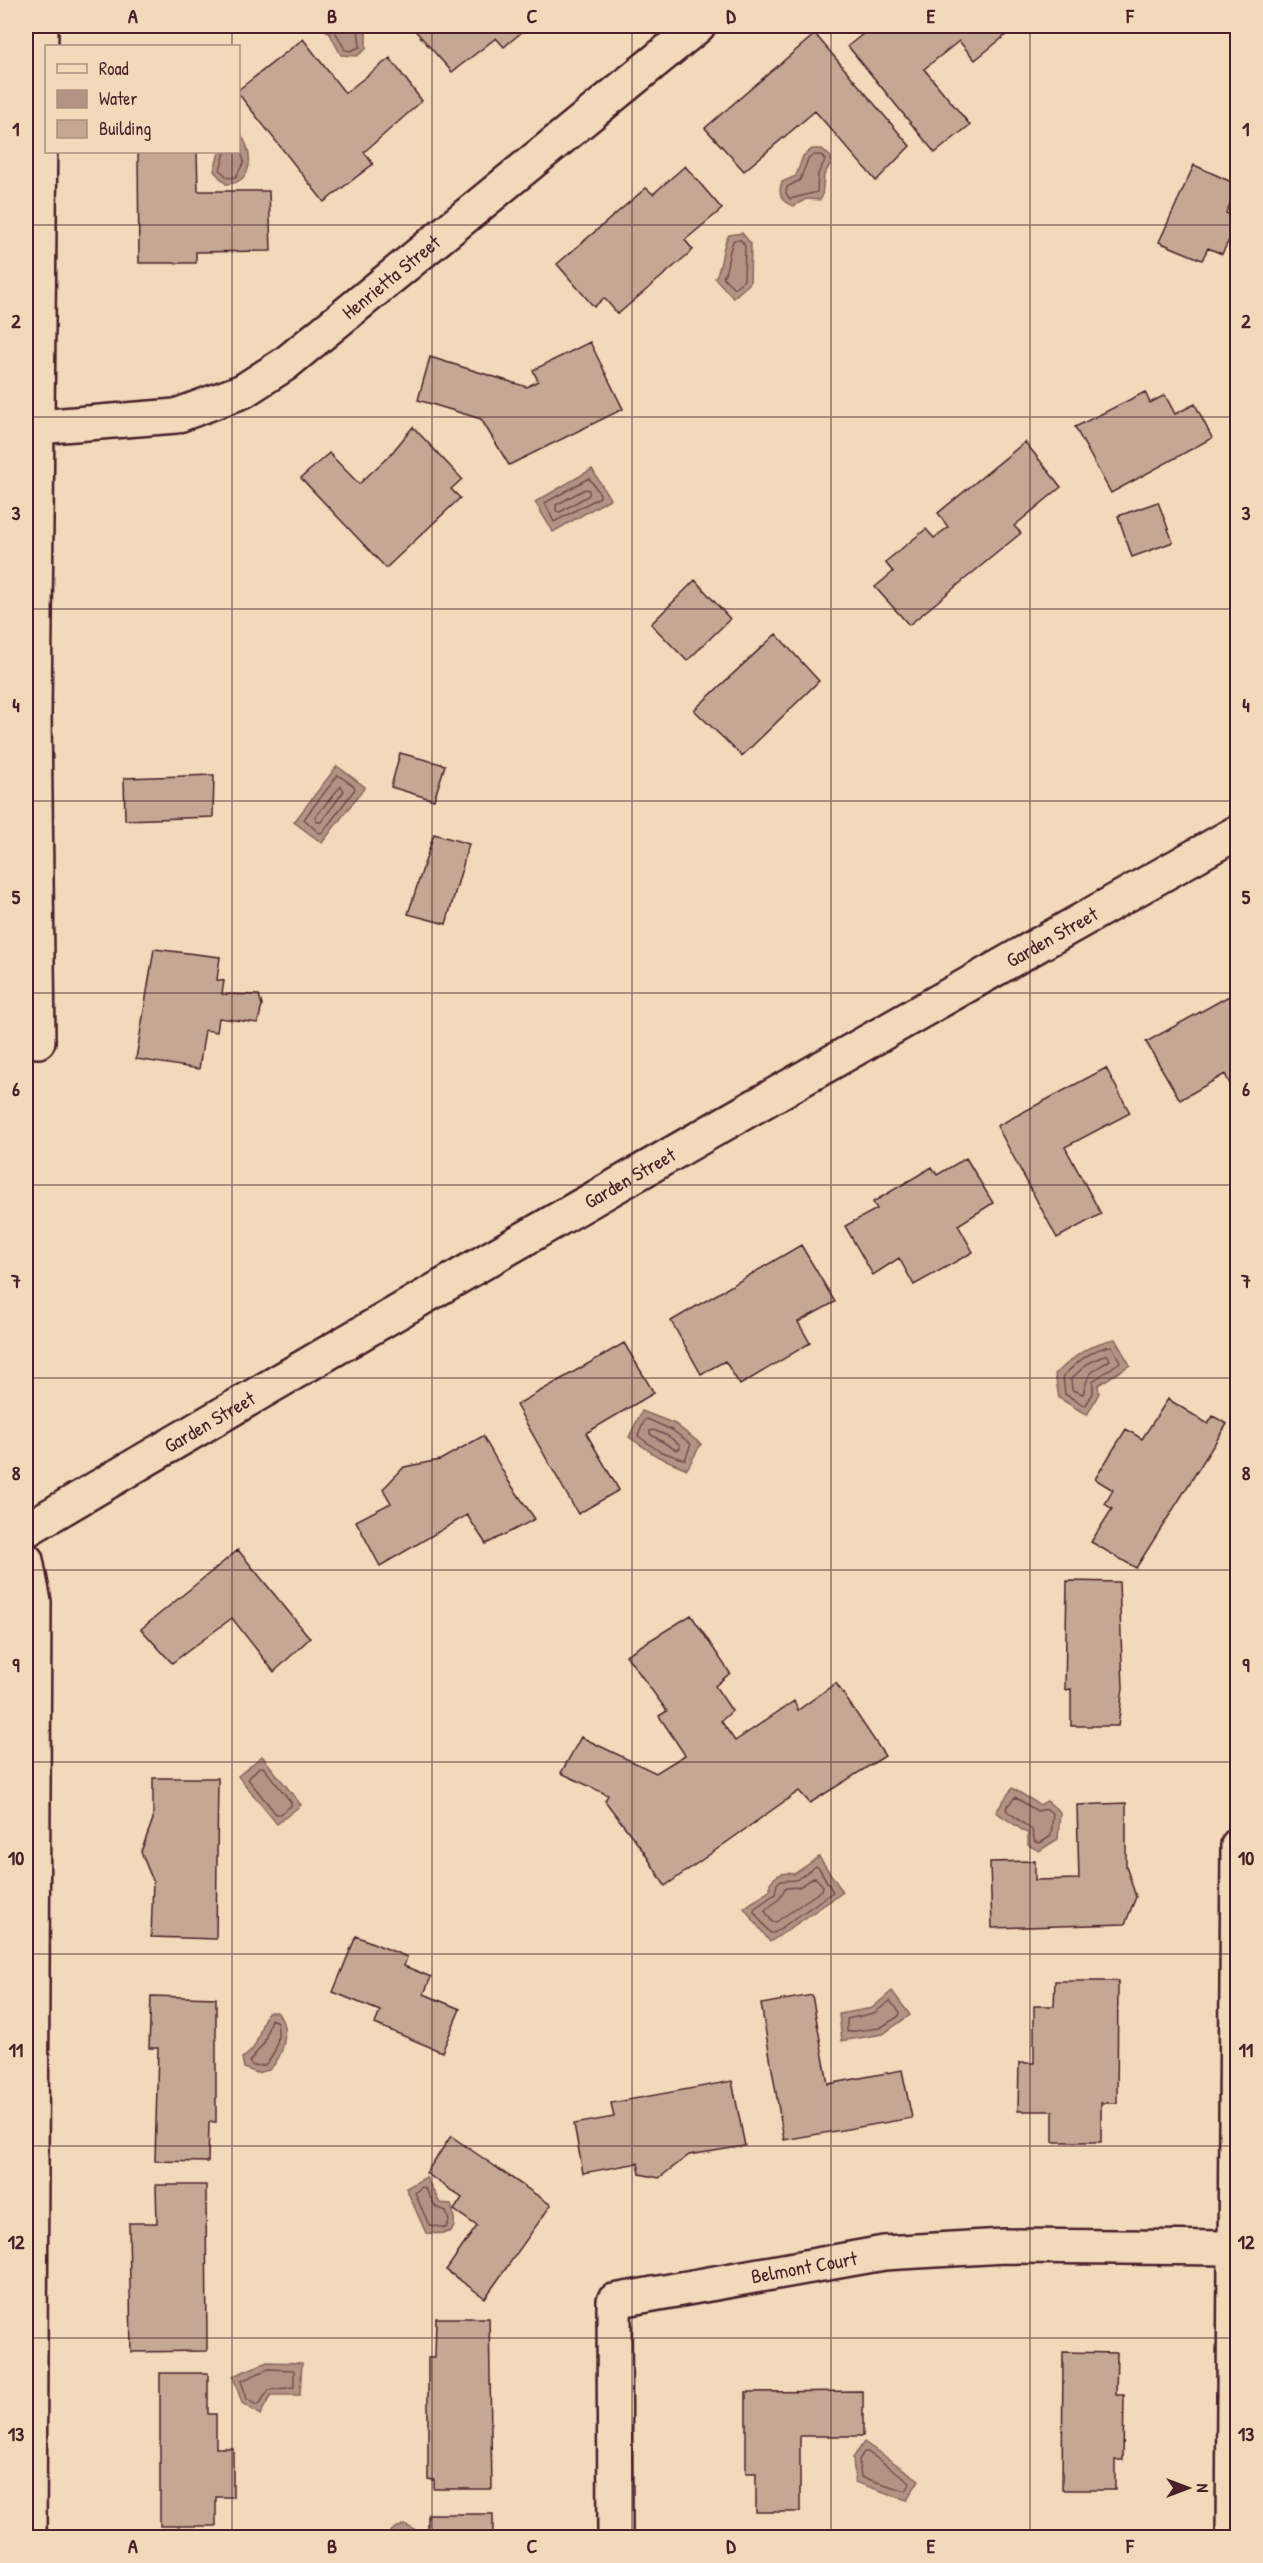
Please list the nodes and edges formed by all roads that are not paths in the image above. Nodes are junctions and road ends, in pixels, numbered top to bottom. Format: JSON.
{"nodes":[{"id":1,"x":41,"y":26,"type":"edge"},
{"id":2,"x":698,"y":26,"type":"edge"},
{"id":3,"x":37,"y":428,"type":"junction"},
{"id":4,"x":30,"y":716,"type":"edge"},
{"id":5,"x":1238,"y":832,"type":"edge"},
{"id":6,"x":38,"y":1041,"type":"dead end"},
{"id":7,"x":26,"y":1530,"type":"edge"},
{"id":8,"x":26,"y":1560,"type":"edge"},
{"id":9,"x":1238,"y":1845,"type":"edge"},
{"id":10,"x":1233,"y":2248,"type":"junction"},
{"id":11,"x":29,"y":2538,"type":"edge"},
{"id":12,"x":615,"y":2538,"type":"edge"},
{"id":13,"x":1233,"y":2538,"type":"edge"}],
"edges":[{"from":1,"to":3,"type":"street"},
{"from":2,"to":3,"type":"street","name":"Henrietta Street"},
{"from":3,"to":4,"type":"street"},
{"from":4,"to":6,"type":"street"},
{"from":5,"to":7,"type":"street","name":"Garden Street"},
{"from":8,"to":11,"type":"street"},
{"from":9,"to":10,"type":"street"},
{"from":10,"to":12,"type":"street","name":"Belmont Court"},
{"from":10,"to":13,"type":"street"}]}
